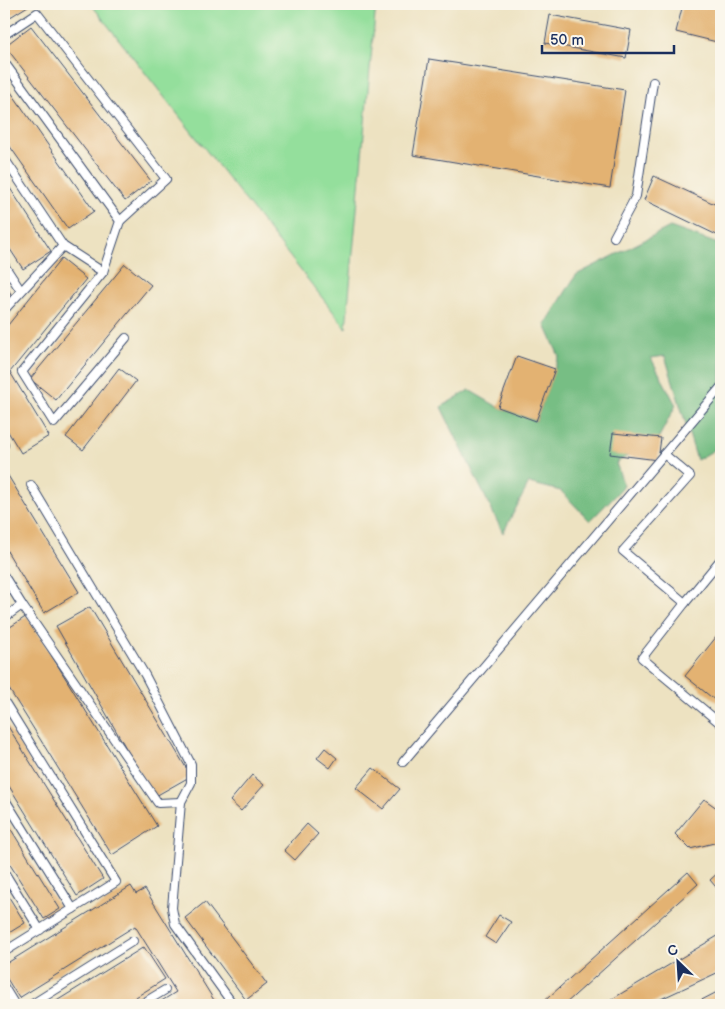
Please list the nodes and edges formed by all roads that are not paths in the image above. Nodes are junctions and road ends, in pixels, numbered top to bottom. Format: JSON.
{"nodes":[{"id":1,"x":4,"y":35,"type":"edge"},
{"id":2,"x":4,"y":62,"type":"edge"},
{"id":3,"x":653,"y":82,"type":"dead end"},
{"id":4,"x":4,"y":158,"type":"edge"},
{"id":5,"x":120,"y":221,"type":"junction"},
{"id":6,"x":614,"y":236,"type":"dead end"},
{"id":7,"x":63,"y":246,"type":"junction"},
{"id":8,"x":4,"y":265,"type":"edge"},
{"id":9,"x":103,"y":272,"type":"junction"},
{"id":10,"x":21,"y":292,"type":"junction"},
{"id":11,"x":4,"y":310,"type":"edge"},
{"id":12,"x":126,"y":338,"type":"dead end"},
{"id":13,"x":721,"y":387,"type":"edge"},
{"id":14,"x":664,"y":454,"type":"junction"},
{"id":15,"x":31,"y":484,"type":"dead end"},
{"id":16,"x":721,"y":559,"type":"edge"},
{"id":17,"x":4,"y":576,"type":"edge"},
{"id":18,"x":685,"y":604,"type":"junction"},
{"id":19,"x":22,"y":605,"type":"junction"},
{"id":20,"x":4,"y":618,"type":"edge"},
{"id":21,"x":4,"y":701,"type":"edge"},
{"id":22,"x":721,"y":724,"type":"edge"},
{"id":23,"x":403,"y":762,"type":"dead end"},
{"id":24,"x":4,"y":798,"type":"edge"},
{"id":25,"x":181,"y":802,"type":"junction"},
{"id":26,"x":4,"y":872,"type":"edge"},
{"id":27,"x":73,"y":909,"type":"junction"},
{"id":28,"x":40,"y":930,"type":"junction"},
{"id":29,"x":133,"y":941,"type":"dead end"},
{"id":30,"x":4,"y":952,"type":"edge"},
{"id":31,"x":4,"y":988,"type":"edge"},
{"id":32,"x":165,"y":990,"type":"dead end"},
{"id":33,"x":15,"y":1005,"type":"edge"},
{"id":34,"x":31,"y":1005,"type":"edge"},
{"id":35,"x":140,"y":1005,"type":"edge"},
{"id":36,"x":235,"y":1005,"type":"edge"}],
"edges":[{"from":1,"to":5,"type":"lane"},
{"from":2,"to":5,"type":"lane"},
{"from":3,"to":6,"type":"lane"},
{"from":4,"to":7,"type":"lane"},
{"from":5,"to":9,"type":"lane"},
{"from":7,"to":9,"type":"lane"},
{"from":7,"to":10,"type":"lane"},
{"from":8,"to":10,"type":"lane"},
{"from":9,"to":12,"type":"lane"},
{"from":10,"to":11,"type":"lane"},
{"from":13,"to":14,"type":"lane"},
{"from":14,"to":18,"type":"lane"},
{"from":14,"to":23,"type":"lane"},
{"from":15,"to":25,"type":"lane"},
{"from":16,"to":18,"type":"lane"},
{"from":17,"to":19,"type":"lane"},
{"from":18,"to":22,"type":"lane"},
{"from":19,"to":20,"type":"lane"},
{"from":19,"to":25,"type":"lane"},
{"from":21,"to":27,"type":"lane"},
{"from":24,"to":27,"type":"lane"},
{"from":25,"to":36,"type":"lane"},
{"from":26,"to":28,"type":"lane"},
{"from":27,"to":28,"type":"lane"},
{"from":28,"to":30,"type":"lane"},
{"from":29,"to":34,"type":"lane"},
{"from":31,"to":33,"type":"lane"},
{"from":32,"to":35,"type":"lane"}]}
